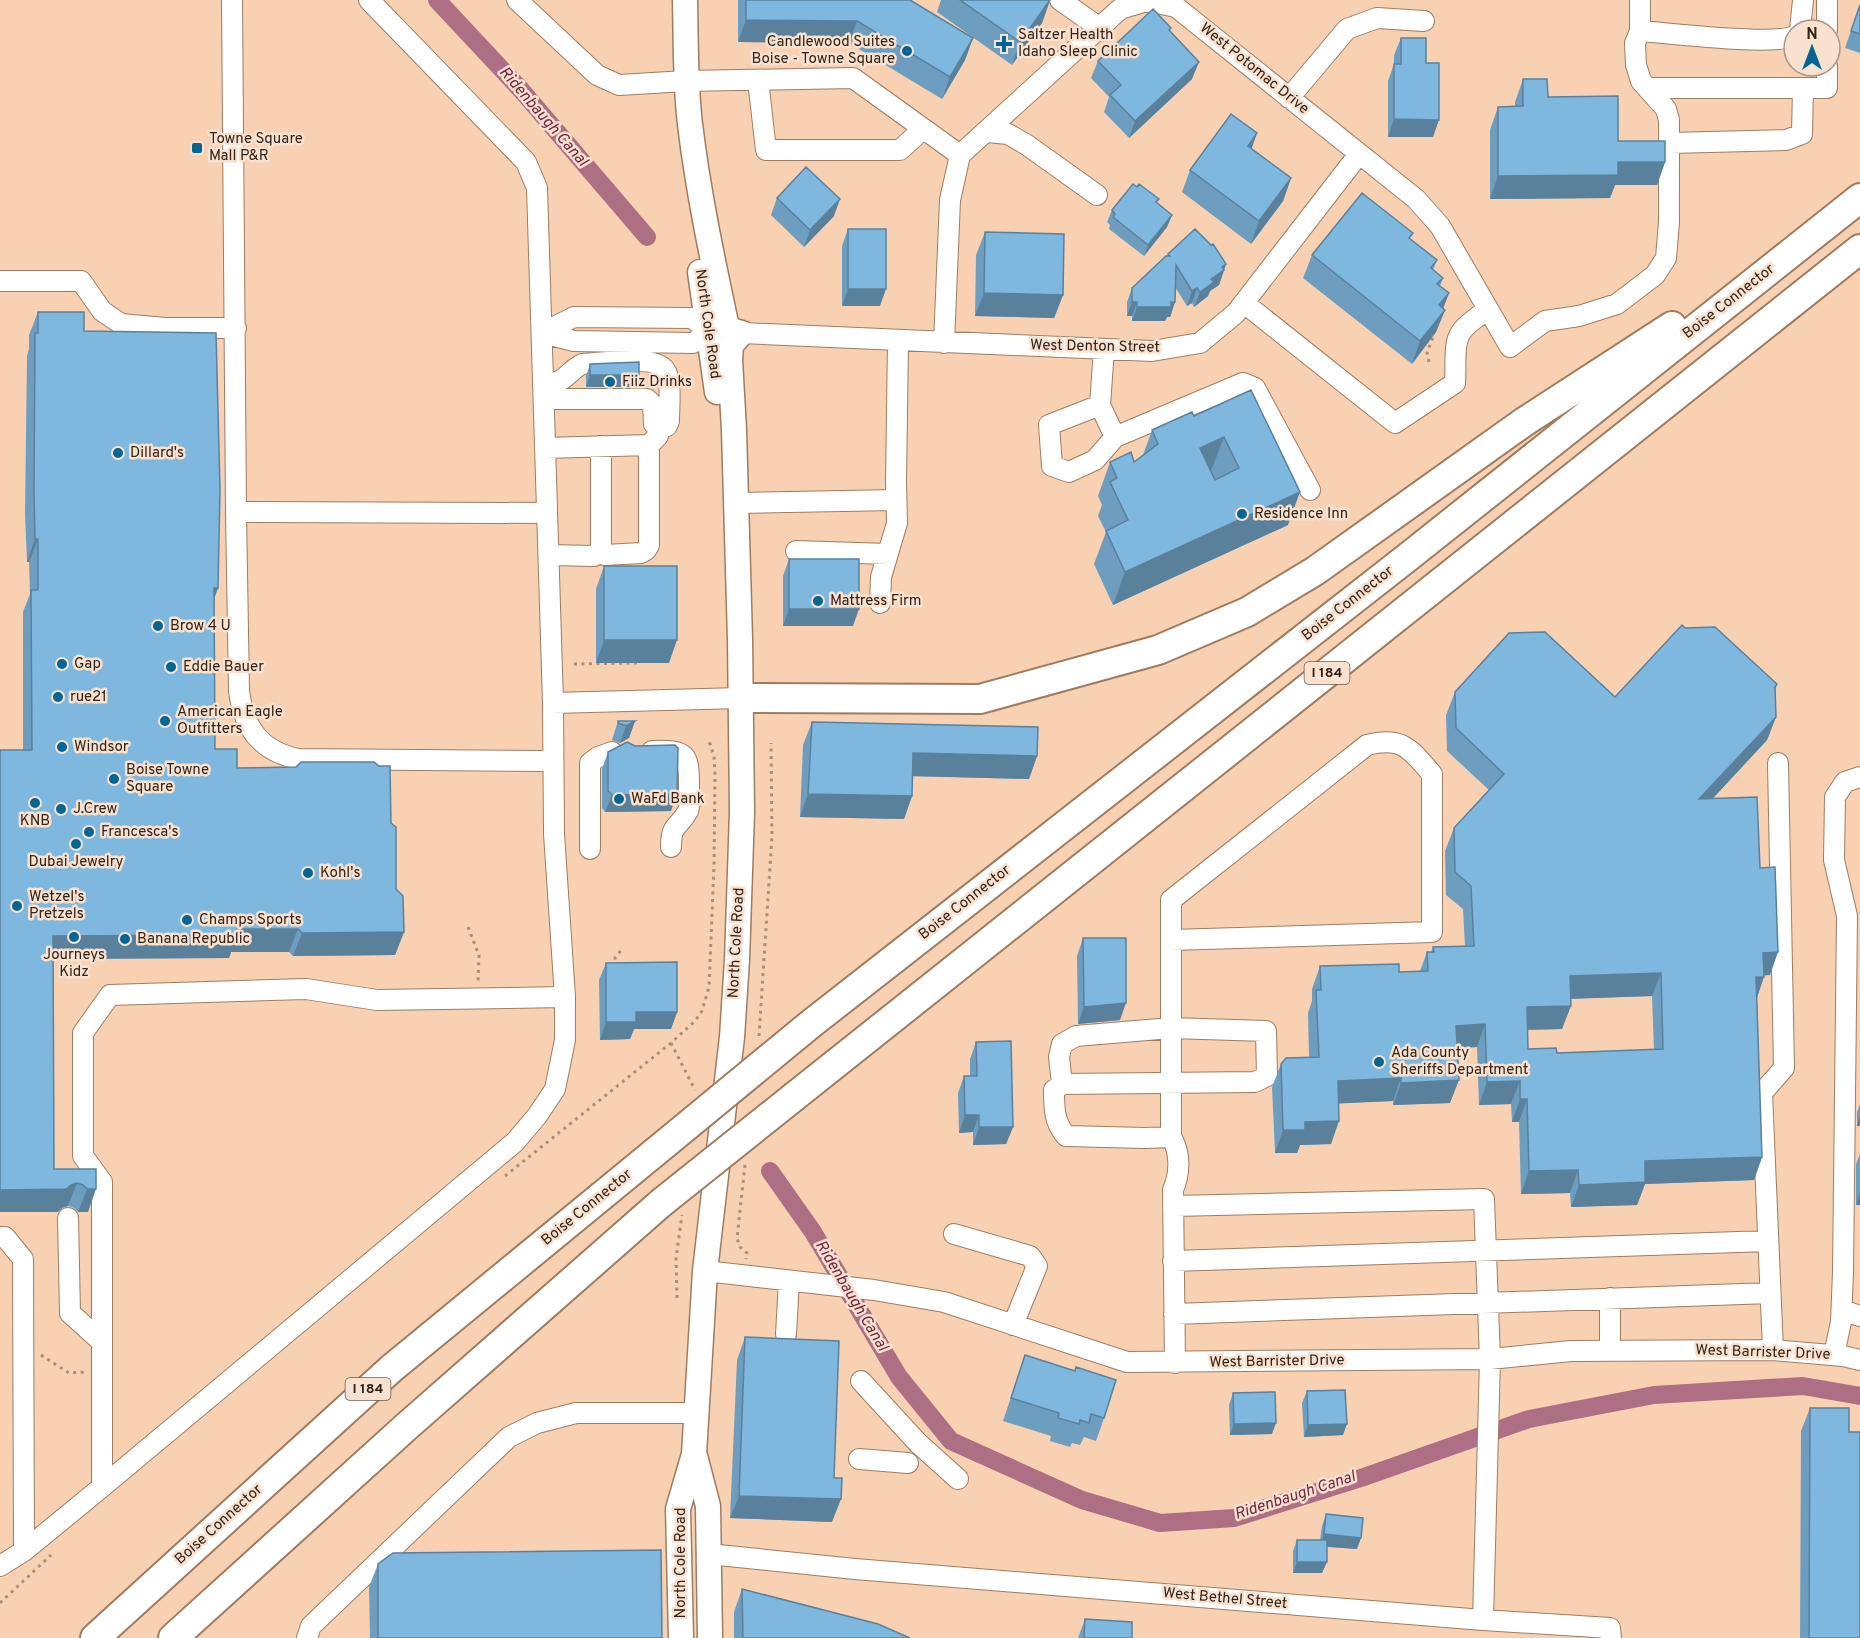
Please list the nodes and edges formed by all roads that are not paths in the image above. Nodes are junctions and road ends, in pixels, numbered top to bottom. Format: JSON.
{"nodes":[{"id":1,"x":232,"y":0,"type":"edge"},
{"id":2,"x":369,"y":0,"type":"edge"},
{"id":3,"x":517,"y":0,"type":"edge"},
{"id":4,"x":685,"y":0,"type":"edge"},
{"id":5,"x":1060,"y":0,"type":"edge"},
{"id":6,"x":1640,"y":0,"type":"edge"},
{"id":7,"x":1803,"y":0,"type":"edge"},
{"id":8,"x":1827,"y":0,"type":"edge"},
{"id":9,"x":1166,"y":2,"type":"edge"},
{"id":10,"x":1801,"y":18,"type":"edge"},
{"id":11,"x":1827,"y":18,"type":"edge"},
{"id":12,"x":1424,"y":21,"type":"dead end"},
{"id":13,"x":1100,"y":28,"type":"junction"},
{"id":14,"x":1640,"y":31,"type":"junction"},
{"id":15,"x":1782,"y":38,"type":"edge"},
{"id":16,"x":1827,"y":78,"type":"edge"},
{"id":17,"x":758,"y":80,"type":"junction"},
{"id":18,"x":686,"y":81,"type":"junction"},
{"id":19,"x":1647,"y":88,"type":"junction"},
{"id":20,"x":1803,"y":88,"type":"junction"},
{"id":21,"x":1289,"y":98,"type":"junction"},
{"id":22,"x":923,"y":129,"type":"junction"},
{"id":23,"x":988,"y":132,"type":"junction"},
{"id":24,"x":1669,"y":143,"type":"junction"},
{"id":25,"x":1359,"y":154,"type":"junction"},
{"id":26,"x":960,"y":155,"type":"junction"},
{"id":27,"x":1097,"y":195,"type":"dead end"},
{"id":28,"x":1860,"y":198,"type":"edge"},
{"id":29,"x":705,"y":215,"type":"junction"},
{"id":30,"x":1820,"y":230,"type":"junction"},
{"id":31,"x":1860,"y":249,"type":"edge"},
{"id":32,"x":0,"y":281,"type":"edge"},
{"id":33,"x":1244,"y":303,"type":"junction"},
{"id":34,"x":1488,"y":310,"type":"junction"},
{"id":35,"x":236,"y":328,"type":"junction"},
{"id":36,"x":710,"y":331,"type":"junction"},
{"id":37,"x":542,"y":333,"type":"junction"},
{"id":38,"x":742,"y":333,"type":"junction"},
{"id":39,"x":898,"y":341,"type":"junction"},
{"id":40,"x":944,"y":343,"type":"junction"},
{"id":41,"x":1104,"y":349,"type":"junction"},
{"id":42,"x":543,"y":392,"type":"junction"},
{"id":43,"x":1100,"y":405,"type":"junction"},
{"id":44,"x":663,"y":428,"type":"junction"},
{"id":45,"x":734,"y":430,"type":"junction"},
{"id":46,"x":1115,"y":437,"type":"junction"},
{"id":47,"x":649,"y":445,"type":"junction"},
{"id":48,"x":600,"y":446,"type":"junction"},
{"id":49,"x":545,"y":447,"type":"junction"},
{"id":50,"x":1311,"y":490,"type":"dead end"},
{"id":51,"x":896,"y":500,"type":"junction"},
{"id":52,"x":736,"y":503,"type":"junction"},
{"id":53,"x":236,"y":512,"type":"junction"},
{"id":54,"x":547,"y":513,"type":"junction"},
{"id":55,"x":796,"y":551,"type":"dead end"},
{"id":56,"x":599,"y":553,"type":"junction"},
{"id":57,"x":888,"y":554,"type":"junction"},
{"id":58,"x":549,"y":555,"type":"junction"},
{"id":59,"x":880,"y":603,"type":"dead end"},
{"id":60,"x":741,"y":698,"type":"junction"},
{"id":61,"x":553,"y":703,"type":"junction"},
{"id":62,"x":552,"y":761,"type":"junction"},
{"id":63,"x":1778,"y":763,"type":"dead end"},
{"id":64,"x":1860,"y":777,"type":"edge"},
{"id":65,"x":671,"y":847,"type":"dead end"},
{"id":66,"x":590,"y":849,"type":"dead end"},
{"id":67,"x":1853,"y":934,"type":"edge"},
{"id":68,"x":1171,"y":940,"type":"junction"},
{"id":69,"x":565,"y":997,"type":"junction"},
{"id":70,"x":1171,"y":1029,"type":"junction"},
{"id":71,"x":1171,"y":1083,"type":"junction"},
{"id":72,"x":1062,"y":1084,"type":"junction"},
{"id":73,"x":1171,"y":1137,"type":"junction"},
{"id":74,"x":1173,"y":1198,"type":"junction"},
{"id":75,"x":68,"y":1218,"type":"dead end"},
{"id":76,"x":954,"y":1234,"type":"dead end"},
{"id":77,"x":0,"y":1237,"type":"edge"},
{"id":78,"x":1768,"y":1241,"type":"junction"},
{"id":79,"x":1487,"y":1250,"type":"junction"},
{"id":80,"x":1173,"y":1261,"type":"junction"},
{"id":81,"x":705,"y":1271,"type":"junction"},
{"id":82,"x":789,"y":1281,"type":"junction"},
{"id":83,"x":1770,"y":1293,"type":"junction"},
{"id":84,"x":1610,"y":1298,"type":"junction"},
{"id":85,"x":1487,"y":1303,"type":"junction"},
{"id":86,"x":1851,"y":1313,"type":"edge"},
{"id":87,"x":1174,"y":1314,"type":"junction"},
{"id":88,"x":1013,"y":1325,"type":"junction"},
{"id":89,"x":786,"y":1334,"type":"dead end"},
{"id":90,"x":102,"y":1342,"type":"junction"},
{"id":91,"x":1773,"y":1350,"type":"junction"},
{"id":92,"x":1610,"y":1351,"type":"junction"},
{"id":93,"x":1833,"y":1355,"type":"junction"},
{"id":94,"x":1490,"y":1359,"type":"junction"},
{"id":95,"x":1860,"y":1360,"type":"edge"},
{"id":96,"x":1175,"y":1363,"type":"junction"},
{"id":97,"x":861,"y":1381,"type":"dead end"},
{"id":98,"x":695,"y":1413,"type":"junction"},
{"id":99,"x":694,"y":1454,"type":"junction"},
{"id":100,"x":859,"y":1459,"type":"dead end"},
{"id":101,"x":908,"y":1463,"type":"dead end"},
{"id":102,"x":958,"y":1479,"type":"dead end"},
{"id":103,"x":102,"y":1487,"type":"junction"},
{"id":104,"x":24,"y":1551,"type":"junction"},
{"id":105,"x":388,"y":1553,"type":"junction"},
{"id":106,"x":411,"y":1553,"type":"edge"},
{"id":107,"x":709,"y":1554,"type":"junction"},
{"id":108,"x":0,"y":1566,"type":"edge"},
{"id":109,"x":1495,"y":1626,"type":"edge"},
{"id":110,"x":95,"y":1638,"type":"edge"},
{"id":111,"x":173,"y":1638,"type":"edge"},
{"id":112,"x":307,"y":1638,"type":"edge"},
{"id":113,"x":681,"y":1638,"type":"edge"},
{"id":114,"x":710,"y":1638,"type":"edge"},
{"id":115,"x":1611,"y":1638,"type":"edge"}],
"edges":[{"from":1,"to":35,"type":"street"},
{"from":2,"to":37,"type":"street"},
{"from":3,"to":18,"type":"street"},
{"from":4,"to":18,"type":"main road","name":"North Cole Road"},
{"from":5,"to":13,"type":"street"},
{"from":6,"to":14,"type":"street"},
{"from":7,"to":10,"type":"street"},
{"from":8,"to":11,"type":"street"},
{"from":9,"to":13,"type":"street","name":"West Potomac Drive"},
{"from":9,"to":21,"type":"street","name":"West Potomac Drive"},
{"from":12,"to":21,"type":"street"},
{"from":13,"to":23,"type":"street","name":"West Potomac Drive"},
{"from":14,"to":15,"type":"street"},
{"from":14,"to":19,"type":"street"},
{"from":16,"to":20,"type":"street"},
{"from":17,"to":18,"type":"street"},
{"from":17,"to":22,"type":"street"},
{"from":17,"to":22,"type":"street"},
{"from":18,"to":29,"type":"main road","name":"North Cole Road"},
{"from":19,"to":20,"type":"street"},
{"from":19,"to":24,"type":"street"},
{"from":20,"to":24,"type":"street"},
{"from":21,"to":25,"type":"street","name":"West Potomac Drive"},
{"from":22,"to":26,"type":"street"},
{"from":23,"to":26,"type":"street","name":"West Potomac Drive"},
{"from":23,"to":27,"type":"street"},
{"from":24,"to":34,"type":"street","name":"West Potomac Drive"},
{"from":25,"to":33,"type":"street","name":"West Denton Street"},
{"from":25,"to":34,"type":"street","name":"West Potomac Drive"},
{"from":26,"to":40,"type":"street"},
{"from":28,"to":30,"type":"highway","name":"Boise Connector","number":"I 184"},
{"from":29,"to":36,"type":"main road","name":"North Cole Road"},
{"from":29,"to":38,"type":"main road","name":"North Cole Road"},
{"from":30,"to":60,"type":"highway"},
{"from":30,"to":110,"type":"highway","name":"Boise Connector","number":"I 184","bridge":true},
{"from":31,"to":111,"type":"highway","number":"I 184","bridge":true},
{"from":32,"to":35,"type":"street"},
{"from":33,"to":34,"type":"street"},
{"from":33,"to":41,"type":"street","name":"West Denton Street"},
{"from":35,"to":53,"type":"street"},
{"from":36,"to":37,"type":"street"},
{"from":36,"to":45,"type":"main road","name":"North Cole Road"},
{"from":37,"to":42,"type":"street"},
{"from":38,"to":39,"type":"street","name":"West Denton Street"},
{"from":38,"to":45,"type":"main road","name":"North Cole Road"},
{"from":39,"to":40,"type":"street","name":"West Denton Street"},
{"from":39,"to":51,"type":"street"},
{"from":40,"to":41,"type":"street","name":"West Denton Street"},
{"from":41,"to":43,"type":"street"},
{"from":42,"to":44,"type":"street"},
{"from":42,"to":44,"type":"street"},
{"from":42,"to":49,"type":"street"},
{"from":43,"to":46,"type":"street"},
{"from":43,"to":46,"type":"street"},
{"from":44,"to":47,"type":"street"},
{"from":45,"to":52,"type":"main road","name":"North Cole Road"},
{"from":46,"to":50,"type":"street"},
{"from":47,"to":48,"type":"street"},
{"from":47,"to":56,"type":"street"},
{"from":48,"to":49,"type":"street"},
{"from":48,"to":56,"type":"street"},
{"from":49,"to":54,"type":"street"},
{"from":51,"to":52,"type":"street"},
{"from":51,"to":57,"type":"street"},
{"from":52,"to":60,"type":"main road","name":"North Cole Road"},
{"from":53,"to":54,"type":"street"},
{"from":53,"to":62,"type":"street"},
{"from":54,"to":58,"type":"street"},
{"from":55,"to":57,"type":"street"},
{"from":56,"to":58,"type":"street"},
{"from":57,"to":59,"type":"street"},
{"from":58,"to":61,"type":"street"},
{"from":60,"to":61,"type":"street"},
{"from":60,"to":81,"type":"main road","name":"North Cole Road"},
{"from":61,"to":62,"type":"street"},
{"from":62,"to":69,"type":"street"},
{"from":63,"to":78,"type":"street"},
{"from":64,"to":67,"type":"street"},
{"from":65,"to":66,"type":"street"},
{"from":67,"to":86,"type":"street"},
{"from":68,"to":68,"type":"street"},
{"from":68,"to":70,"type":"street"},
{"from":69,"to":90,"type":"street"},
{"from":69,"to":103,"type":"street"},
{"from":70,"to":71,"type":"street"},
{"from":70,"to":71,"type":"street"},
{"from":70,"to":72,"type":"street"},
{"from":71,"to":72,"type":"street"},
{"from":71,"to":73,"type":"street"},
{"from":72,"to":73,"type":"street"},
{"from":73,"to":74,"type":"street"},
{"from":74,"to":79,"type":"street"},
{"from":74,"to":80,"type":"street"},
{"from":75,"to":90,"type":"street"},
{"from":76,"to":88,"type":"street"},
{"from":77,"to":104,"type":"street"},
{"from":78,"to":79,"type":"street"},
{"from":78,"to":83,"type":"street"},
{"from":79,"to":80,"type":"street"},
{"from":79,"to":85,"type":"street"},
{"from":80,"to":87,"type":"street"},
{"from":81,"to":82,"type":"street","name":"West Barrister Drive"},
{"from":81,"to":98,"type":"main road","name":"North Cole Road"},
{"from":82,"to":88,"type":"street","name":"West Barrister Drive"},
{"from":82,"to":89,"type":"street"},
{"from":83,"to":84,"type":"street"},
{"from":83,"to":91,"type":"street"},
{"from":84,"to":85,"type":"street"},
{"from":84,"to":92,"type":"street"},
{"from":85,"to":87,"type":"street"},
{"from":85,"to":94,"type":"street"},
{"from":86,"to":93,"type":"street"},
{"from":87,"to":96,"type":"street"},
{"from":88,"to":96,"type":"street","name":"West Barrister Drive"},
{"from":90,"to":103,"type":"street"},
{"from":91,"to":92,"type":"street","name":"West Barrister Drive"},
{"from":91,"to":93,"type":"street","name":"West Barrister Drive"},
{"from":92,"to":94,"type":"street","name":"West Barrister Drive"},
{"from":93,"to":95,"type":"street","name":"West Barrister Drive"},
{"from":94,"to":96,"type":"street","name":"West Barrister Drive"},
{"from":94,"to":109,"type":"street"},
{"from":97,"to":102,"type":"street"},
{"from":98,"to":99,"type":"main road","name":"North Cole Road"},
{"from":98,"to":105,"type":"street"},
{"from":99,"to":107,"type":"main road","name":"North Cole Road"},
{"from":99,"to":113,"type":"main road","name":"North Cole Road"},
{"from":100,"to":101,"type":"street"},
{"from":103,"to":104,"type":"street"},
{"from":104,"to":108,"type":"street"},
{"from":105,"to":106,"type":"street"},
{"from":105,"to":112,"type":"street"},
{"from":107,"to":109,"type":"street","name":"West Bethel Street"},
{"from":107,"to":114,"type":"main road","name":"North Cole Road"},
{"from":109,"to":115,"type":"street","name":"West Bethel Street"}]}
